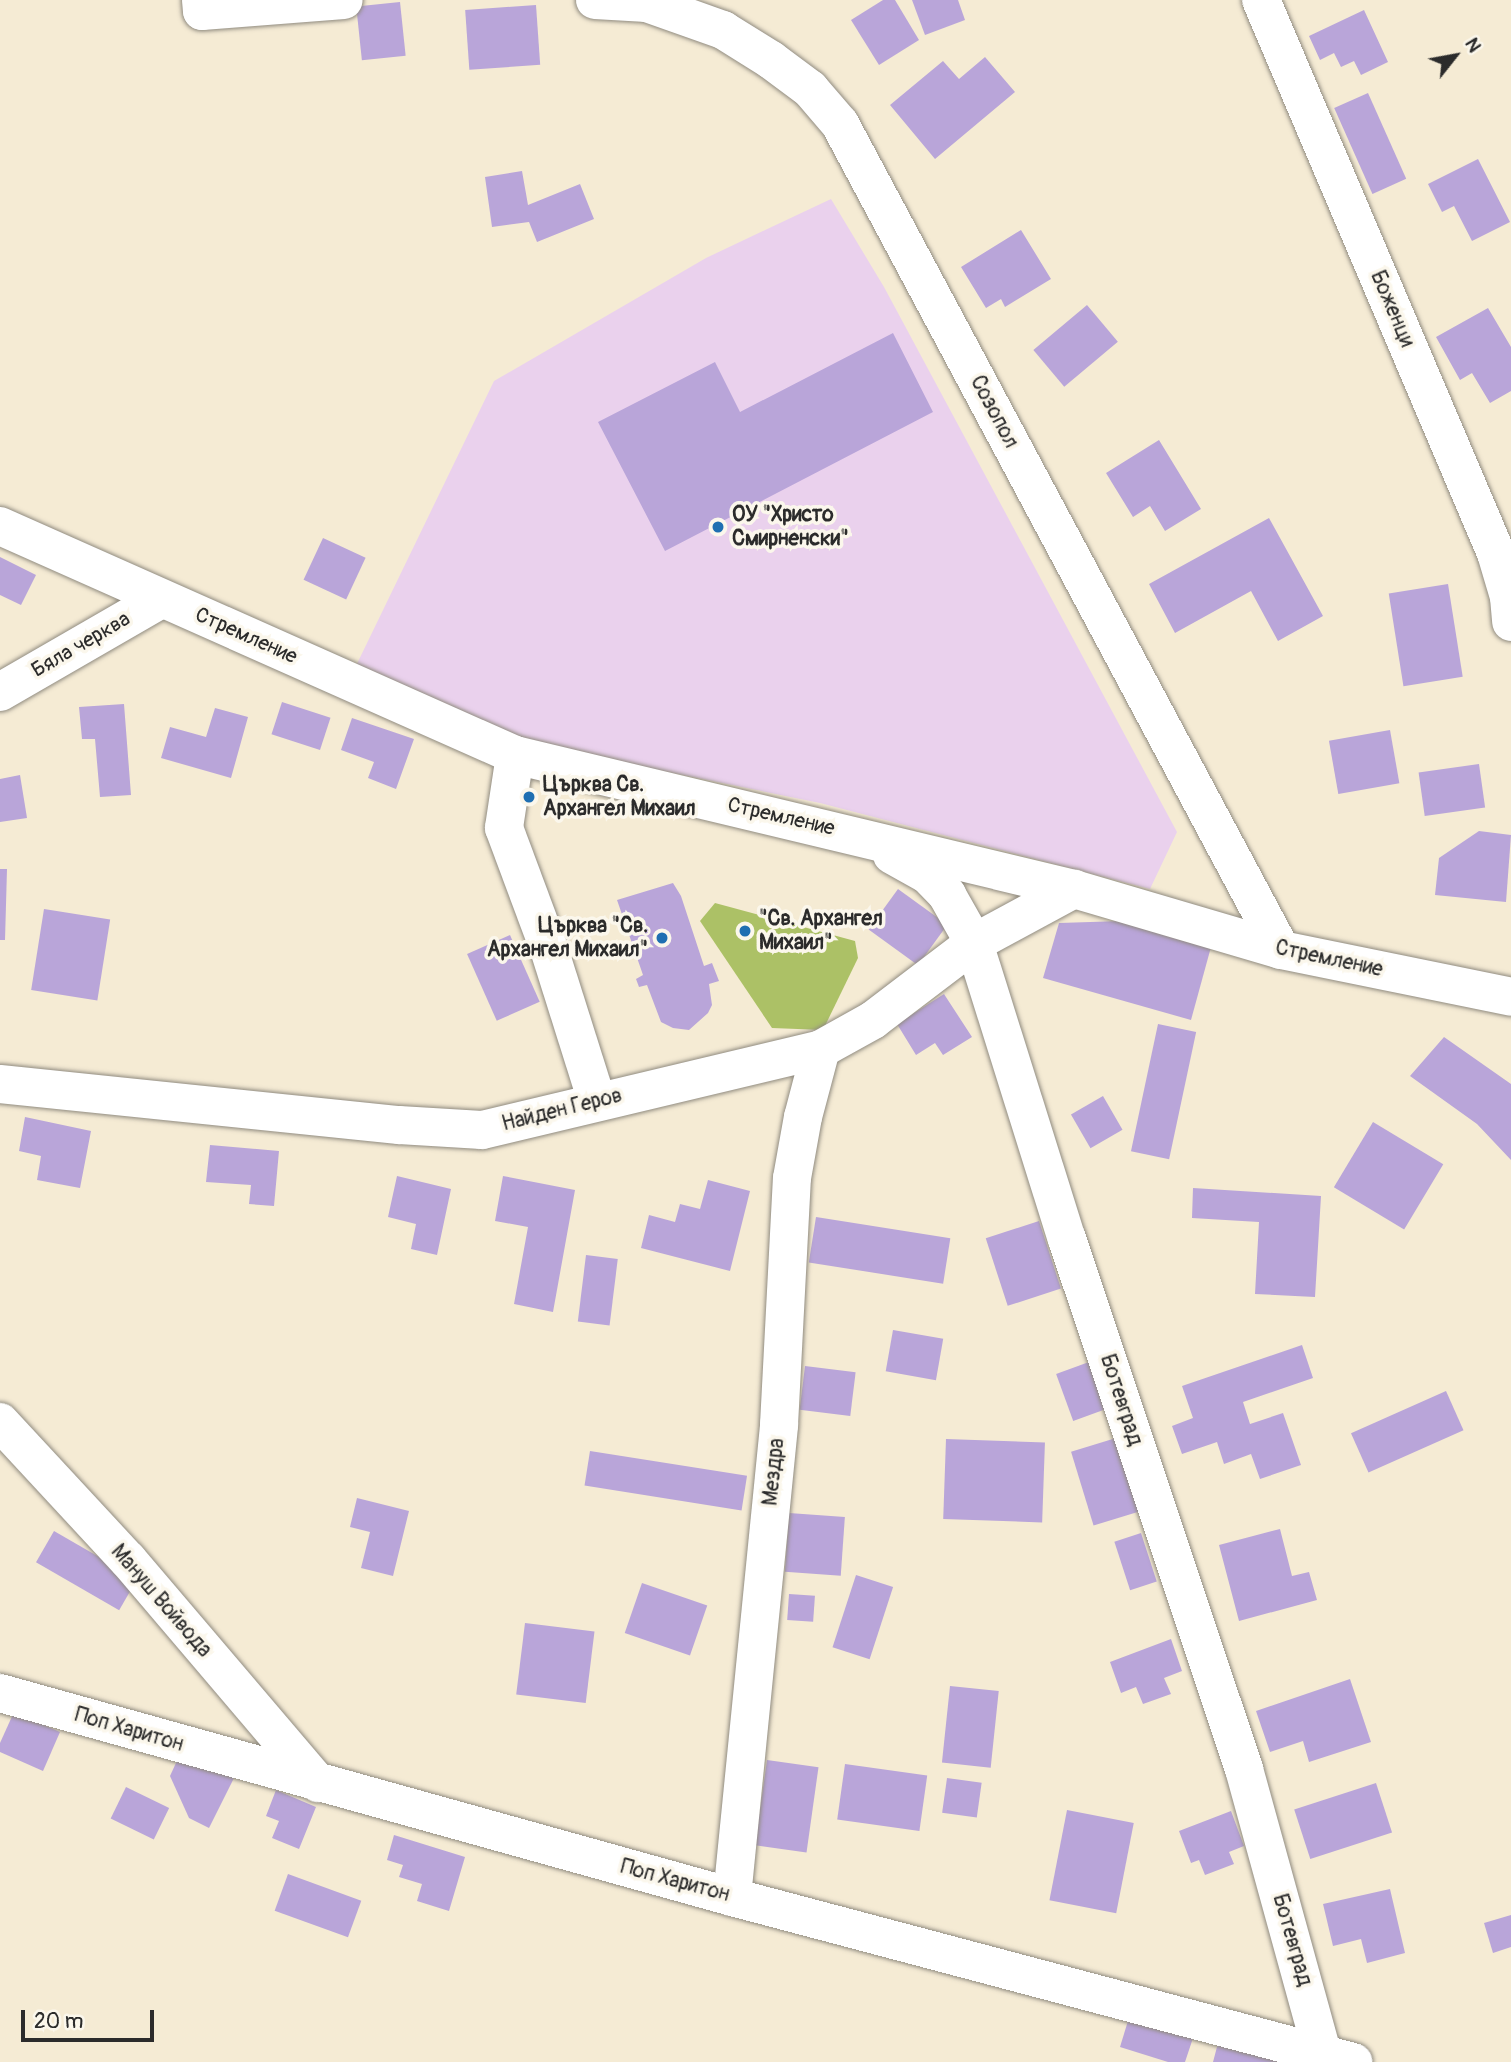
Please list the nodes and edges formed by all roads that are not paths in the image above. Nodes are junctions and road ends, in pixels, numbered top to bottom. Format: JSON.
{"nodes":[{"id":1,"x":344,"y":0,"type":"edge"},
{"id":2,"x":595,"y":0,"type":"edge"},
{"id":3,"x":1261,"y":0,"type":"edge"},
{"id":4,"x":201,"y":6,"type":"edge"},
{"id":5,"x":0,"y":526,"type":"edge"},
{"id":6,"x":161,"y":599,"type":"junction"},
{"id":7,"x":1511,"y":622,"type":"edge"},
{"id":8,"x":0,"y":692,"type":"edge"},
{"id":9,"x":515,"y":755,"type":"junction"},
{"id":10,"x":816,"y":825,"type":"junction"},
{"id":11,"x":1074,"y":889,"type":"junction"},
{"id":12,"x":974,"y":943,"type":"junction"},
{"id":13,"x":1281,"y":950,"type":"junction"},
{"id":14,"x":1511,"y":997,"type":"edge"},
{"id":15,"x":821,"y":1049,"type":"junction"},
{"id":16,"x":0,"y":1084,"type":"edge"},
{"id":17,"x":597,"y":1101,"type":"junction"},
{"id":18,"x":0,"y":1422,"type":"edge"},
{"id":19,"x":0,"y":1693,"type":"edge"},
{"id":20,"x":317,"y":1783,"type":"junction"},
{"id":21,"x":733,"y":1897,"type":"junction"},
{"id":22,"x":1338,"y":2058,"type":"edge"}],
"edges":[{"from":1,"to":4,"type":"street"},
{"from":2,"to":13,"type":"street","name":"Созопол"},
{"from":3,"to":7,"type":"street","name":"Боженци"},
{"from":5,"to":6,"type":"street","name":"Стремление"},
{"from":6,"to":8,"type":"street","name":"Бяла черква"},
{"from":6,"to":9,"type":"street","name":"Стремление"},
{"from":9,"to":10,"type":"street","name":"Стремление"},
{"from":9,"to":17,"type":"street"},
{"from":10,"to":11,"type":"street","name":"Стремление"},
{"from":10,"to":12,"type":"street","name":"Ботевград"},
{"from":11,"to":12,"type":"street","name":"Найден Геров"},
{"from":11,"to":13,"type":"street","name":"Стремление"},
{"from":12,"to":15,"type":"street","name":"Найден Геров"},
{"from":12,"to":22,"type":"street","name":"Ботевград"},
{"from":13,"to":14,"type":"street","name":"Стремление"},
{"from":15,"to":17,"type":"street","name":"Найден Геров"},
{"from":15,"to":21,"type":"street","name":"Мездра"},
{"from":16,"to":17,"type":"street","name":"Найден Геров"},
{"from":18,"to":20,"type":"street","name":"Мануш Войвода"},
{"from":19,"to":20,"type":"street","name":"Поп Харитон"},
{"from":20,"to":21,"type":"street","name":"Поп Харитон"},
{"from":21,"to":22,"type":"street","name":"Поп Харитон"}]}
